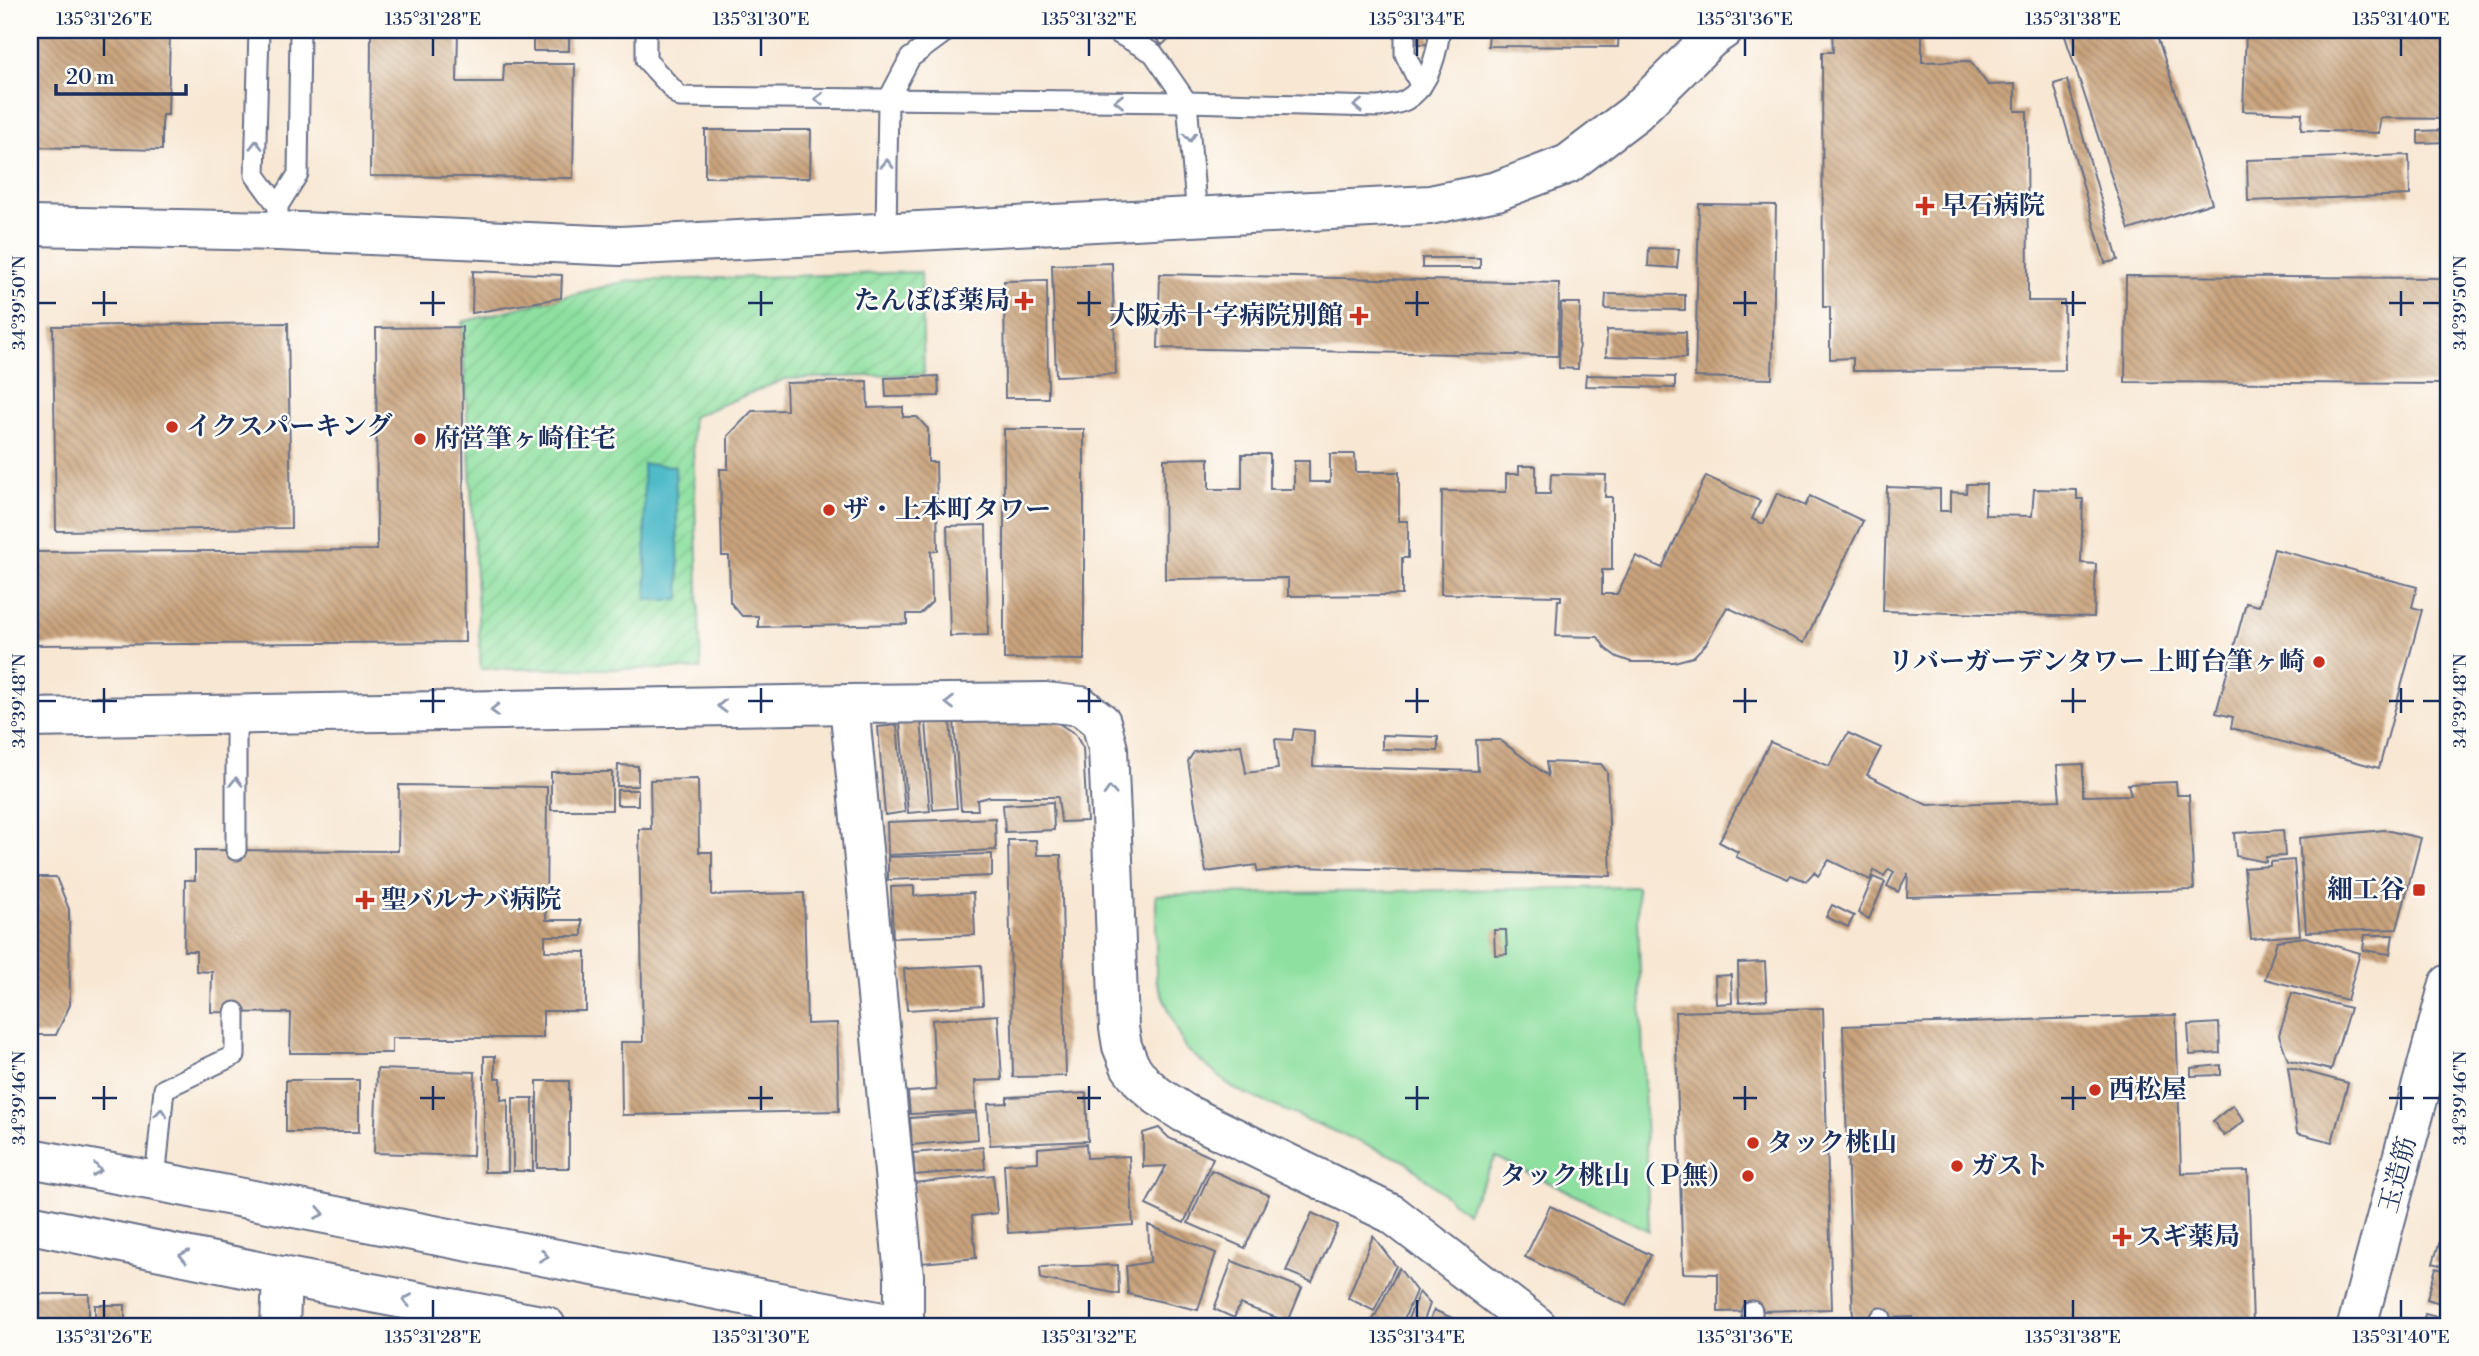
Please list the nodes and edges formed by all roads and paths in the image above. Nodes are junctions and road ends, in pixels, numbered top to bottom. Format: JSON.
{"nodes":[{"id":1,"x":259,"y":30,"type":"edge"},
{"id":2,"x":300,"y":30,"type":"edge"},
{"id":3,"x":646,"y":30,"type":"edge"},
{"id":4,"x":947,"y":30,"type":"edge"},
{"id":5,"x":1112,"y":30,"type":"edge"},
{"id":6,"x":1405,"y":30,"type":"edge"},
{"id":7,"x":1440,"y":30,"type":"edge"},
{"id":8,"x":1723,"y":30,"type":"edge"},
{"id":9,"x":1420,"y":87,"type":"junction"},
{"id":10,"x":888,"y":100,"type":"junction"},
{"id":11,"x":1187,"y":102,"type":"junction"},
{"id":12,"x":1197,"y":217,"type":"junction"},
{"id":13,"x":278,"y":219,"type":"junction"},
{"id":14,"x":30,"y":226,"type":"edge"},
{"id":15,"x":886,"y":232,"type":"junction"},
{"id":16,"x":849,"y":704,"type":"junction"},
{"id":17,"x":236,"y":715,"type":"junction"},
{"id":18,"x":30,"y":718,"type":"edge"},
{"id":19,"x":236,"y":850,"type":"dead end"},
{"id":20,"x":2449,"y":984,"type":"edge"},
{"id":21,"x":235,"y":1012,"type":"dead end"},
{"id":22,"x":30,"y":1158,"type":"edge"},
{"id":23,"x":155,"y":1181,"type":"junction"},
{"id":24,"x":30,"y":1224,"type":"edge"},
{"id":25,"x":282,"y":1276,"type":"junction"},
{"id":26,"x":280,"y":1326,"type":"edge"},
{"id":27,"x":546,"y":1326,"type":"edge"},
{"id":28,"x":903,"y":1326,"type":"edge"},
{"id":29,"x":1537,"y":1326,"type":"edge"},
{"id":30,"x":2357,"y":1326,"type":"edge"}],
"edges":[{"from":13,"to":1,"type":"lane","one_way":true},
{"from":2,"to":13,"type":"lane"},
{"from":10,"to":3,"type":"lane","one_way":true},
{"from":4,"to":10,"type":"lane"},
{"from":5,"to":11,"type":"lane"},
{"from":6,"to":9,"type":"lane"},
{"from":7,"to":9,"type":"lane"},
{"from":8,"to":12,"type":"street"},
{"from":9,"to":11,"type":"lane","one_way":true},
{"from":11,"to":10,"type":"lane","one_way":true},
{"from":15,"to":10,"type":"lane","one_way":true},
{"from":11,"to":12,"type":"lane","one_way":true},
{"from":12,"to":15,"type":"street"},
{"from":13,"to":14,"type":"street"},
{"from":13,"to":15,"type":"street"},
{"from":16,"to":17,"type":"street","one_way":true},
{"from":16,"to":28,"type":"street"},
{"from":29,"to":16,"type":"street","one_way":true},
{"from":17,"to":18,"type":"street"},
{"from":19,"to":17,"type":"lane","one_way":true},
{"from":20,"to":30,"type":"street","name":"玉造筋"},
{"from":23,"to":21,"type":"lane","one_way":true},
{"from":22,"to":23,"type":"street","one_way":true},
{"from":23,"to":28,"type":"street","one_way":true},
{"from":25,"to":24,"type":"street","one_way":true},
{"from":25,"to":26,"type":"street"},
{"from":27,"to":25,"type":"street","one_way":true}]}
